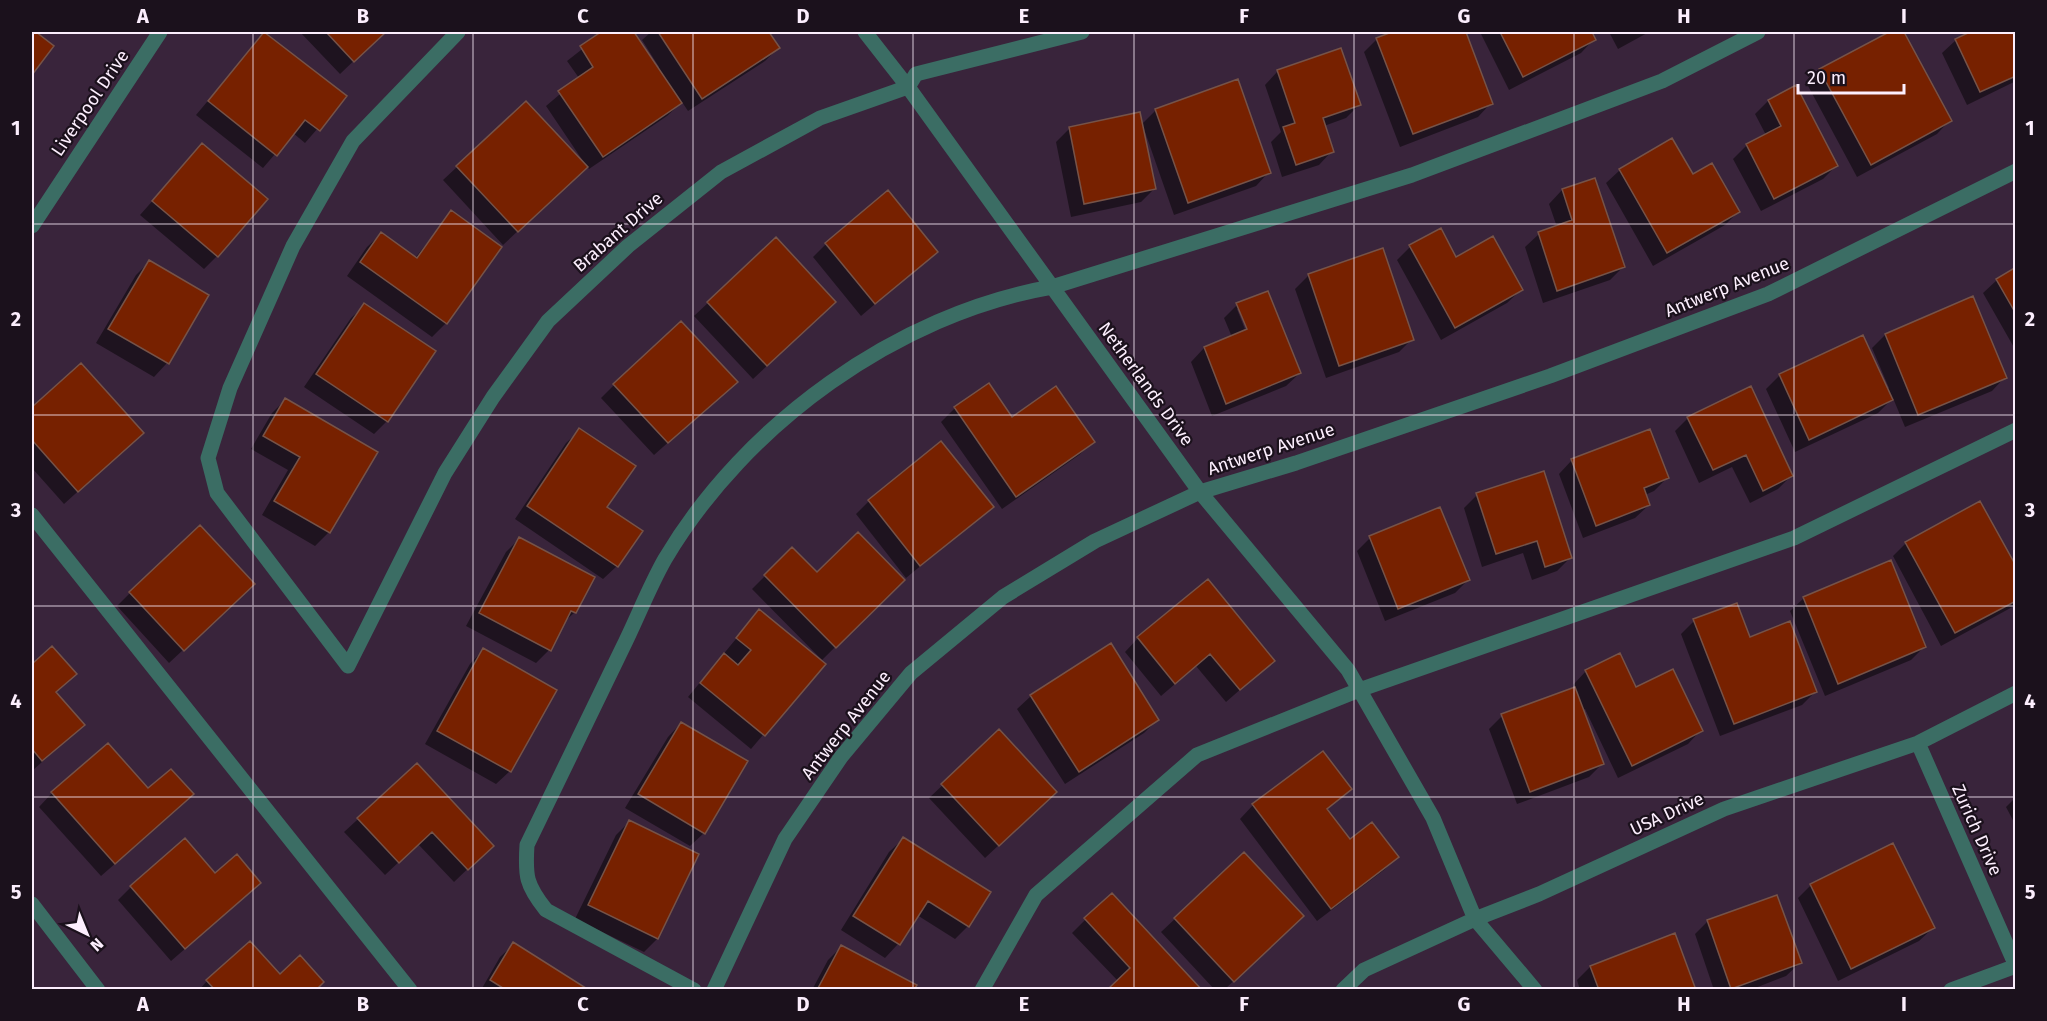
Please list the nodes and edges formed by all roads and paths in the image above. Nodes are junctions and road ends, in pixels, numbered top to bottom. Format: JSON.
{"nodes":[{"id":1,"x":160,"y":32,"type":"edge"},
{"id":2,"x":458,"y":32,"type":"edge"},
{"id":3,"x":865,"y":32,"type":"edge"},
{"id":4,"x":1082,"y":32,"type":"edge"},
{"id":5,"x":1758,"y":32,"type":"edge"},
{"id":6,"x":908,"y":87,"type":"junction"},
{"id":7,"x":2016,"y":171,"type":"edge"},
{"id":8,"x":32,"y":226,"type":"edge"},
{"id":9,"x":1052,"y":287,"type":"junction"},
{"id":10,"x":2016,"y":430,"type":"edge"},
{"id":11,"x":1200,"y":492,"type":"junction"},
{"id":12,"x":32,"y":515,"type":"edge"},
{"id":13,"x":1359,"y":690,"type":"junction"},
{"id":14,"x":2016,"y":693,"type":"edge"},
{"id":15,"x":1918,"y":743,"type":"junction"},
{"id":16,"x":32,"y":904,"type":"edge"},
{"id":17,"x":1475,"y":919,"type":"junction"},
{"id":18,"x":2016,"y":966,"type":"edge"},
{"id":19,"x":98,"y":990,"type":"edge"},
{"id":20,"x":410,"y":990,"type":"edge"},
{"id":21,"x":694,"y":990,"type":"edge"},
{"id":22,"x":714,"y":990,"type":"edge"},
{"id":23,"x":982,"y":990,"type":"edge"},
{"id":24,"x":1343,"y":990,"type":"edge"},
{"id":25,"x":1535,"y":990,"type":"edge"},
{"id":26,"x":1952,"y":990,"type":"edge"}],
"edges":[{"from":1,"to":8,"type":"street","name":"Liverpool Drive"},
{"from":2,"to":6,"type":"street","name":"Brabant Drive"},
{"from":3,"to":6,"type":"street","name":"Netherlands Drive"},
{"from":4,"to":6,"type":"street","name":"Brabant Drive"},
{"from":5,"to":9,"type":"street"},
{"from":6,"to":9,"type":"street","name":"Netherlands Drive"},
{"from":7,"to":11,"type":"street","name":"Antwerp Avenue"},
{"from":9,"to":11,"type":"street","name":"Netherlands Drive"},
{"from":9,"to":21,"type":"street"},
{"from":10,"to":13,"type":"street"},
{"from":11,"to":13,"type":"street","name":"Netherlands Drive"},
{"from":11,"to":22,"type":"street","name":"Antwerp Avenue"},
{"from":12,"to":20,"type":"street"},
{"from":13,"to":17,"type":"street","name":"Netherlands Drive"},
{"from":13,"to":23,"type":"street"},
{"from":14,"to":15,"type":"street","name":"USA Drive"},
{"from":15,"to":17,"type":"street","name":"USA Drive"},
{"from":15,"to":18,"type":"street","name":"Zurich Drive"},
{"from":16,"to":19,"type":"street"},
{"from":17,"to":24,"type":"street","name":"USA Drive"},
{"from":17,"to":25,"type":"street","name":"Netherlands Drive"},
{"from":18,"to":26,"type":"street"}]}
